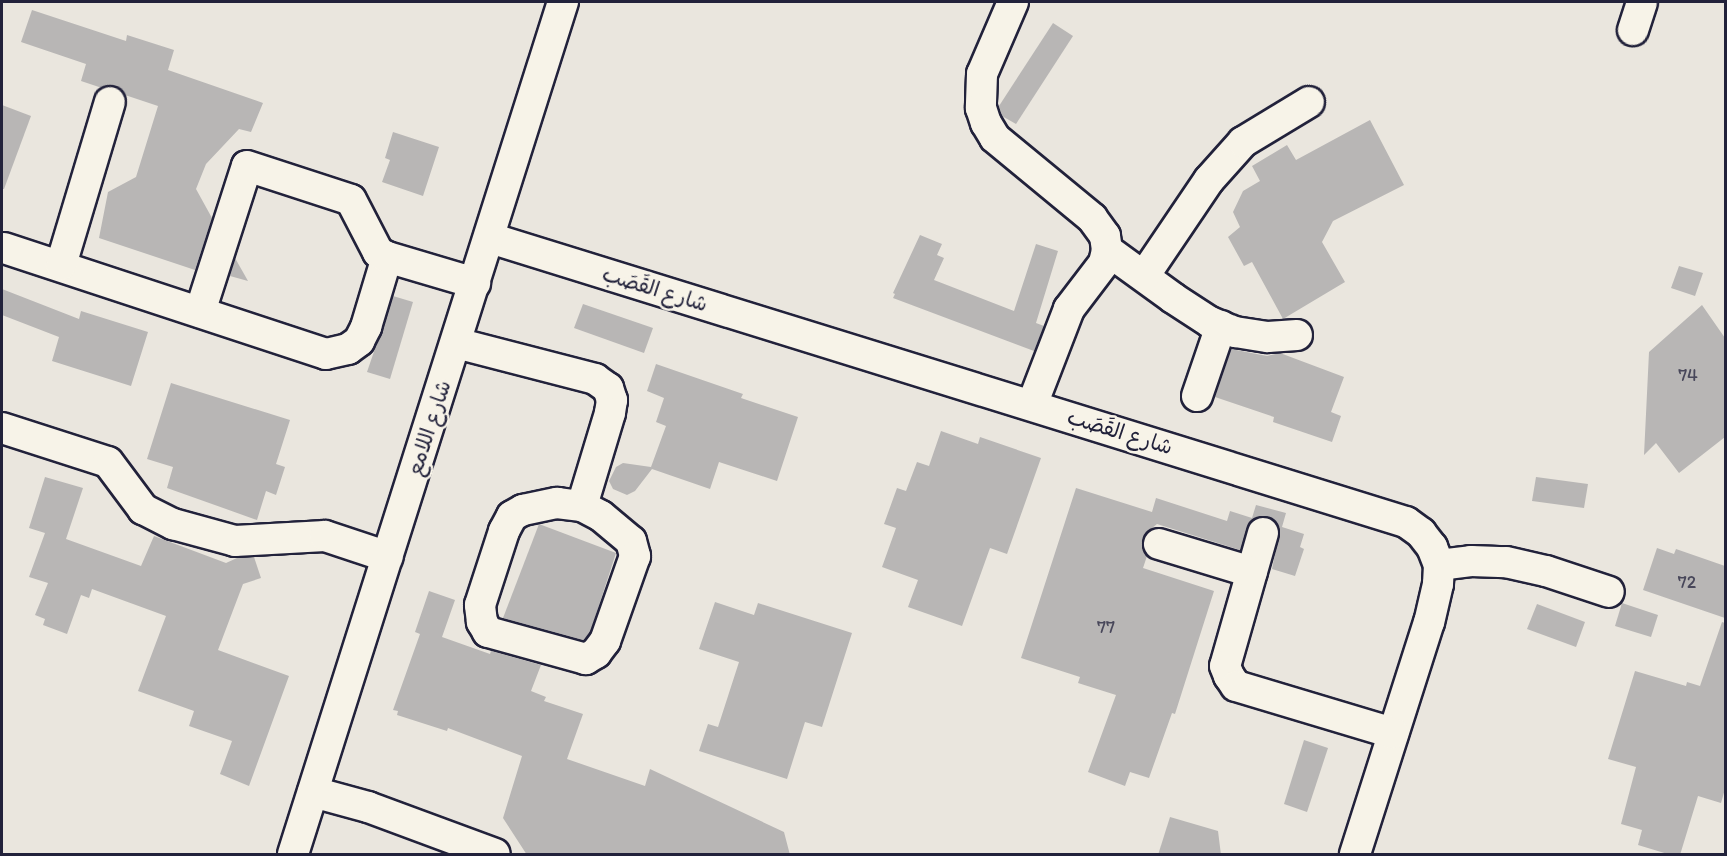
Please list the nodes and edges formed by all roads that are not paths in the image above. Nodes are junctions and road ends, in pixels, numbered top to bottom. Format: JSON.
{"nodes":[{"id":1,"x":563,"y":2,"type":"edge"},
{"id":2,"x":1012,"y":2,"type":"edge"},
{"id":3,"x":1642,"y":2,"type":"edge"},
{"id":4,"x":1633,"y":30,"type":"dead end"},
{"id":5,"x":110,"y":102,"type":"dead end"},
{"id":6,"x":1310,"y":102,"type":"dead end"},
{"id":7,"x":490,"y":238,"type":"junction"},
{"id":8,"x":4,"y":248,"type":"dead end"},
{"id":9,"x":1107,"y":250,"type":"junction"},
{"id":10,"x":387,"y":257,"type":"junction"},
{"id":11,"x":61,"y":265,"type":"junction"},
{"id":12,"x":1144,"y":276,"type":"junction"},
{"id":13,"x":476,"y":283,"type":"junction"},
{"id":14,"x":200,"y":312,"type":"junction"},
{"id":15,"x":1221,"y":326,"type":"junction"},
{"id":16,"x":1297,"y":335,"type":"dead end"},
{"id":17,"x":456,"y":343,"type":"junction"},
{"id":18,"x":1197,"y":396,"type":"dead end"},
{"id":19,"x":1032,"y":405,"type":"junction"},
{"id":20,"x":2,"y":428,"type":"edge"},
{"id":21,"x":582,"y":506,"type":"junction"},
{"id":22,"x":1263,"y":534,"type":"dead end"},
{"id":23,"x":1159,"y":544,"type":"dead end"},
{"id":24,"x":388,"y":557,"type":"junction"},
{"id":25,"x":1439,"y":565,"type":"junction"},
{"id":26,"x":1252,"y":572,"type":"junction"},
{"id":27,"x":1609,"y":592,"type":"dead end"},
{"id":28,"x":1393,"y":734,"type":"junction"},
{"id":29,"x":313,"y":792,"type":"junction"},
{"id":30,"x":466,"y":849,"type":"edge"},
{"id":31,"x":293,"y":855,"type":"edge"},
{"id":32,"x":495,"y":855,"type":"edge"},
{"id":33,"x":1355,"y":855,"type":"edge"}],
"edges":[{"from":1,"to":7,"type":"street","name":"شارع اللامع"},
{"from":2,"to":9,"type":"street"},
{"from":3,"to":4,"type":"street"},
{"from":5,"to":11,"type":"street"},
{"from":6,"to":12,"type":"street"},
{"from":7,"to":13,"type":"street","name":"شارع اللامع"},
{"from":7,"to":19,"type":"street","name":"شارع القَصَب"},
{"from":8,"to":11,"type":"street"},
{"from":9,"to":12,"type":"street"},
{"from":9,"to":19,"type":"street"},
{"from":10,"to":13,"type":"street"},
{"from":10,"to":14,"type":"street"},
{"from":10,"to":14,"type":"street"},
{"from":11,"to":14,"type":"street"},
{"from":12,"to":15,"type":"street"},
{"from":13,"to":17,"type":"street","name":"شارع اللامع"},
{"from":15,"to":16,"type":"street"},
{"from":15,"to":18,"type":"street"},
{"from":17,"to":21,"type":"street"},
{"from":17,"to":24,"type":"street","name":"شارع اللامع"},
{"from":19,"to":25,"type":"street","name":"شارع القَصَب"},
{"from":20,"to":24,"type":"street"},
{"from":21,"to":21,"type":"street"},
{"from":22,"to":26,"type":"street"},
{"from":23,"to":26,"type":"street"},
{"from":24,"to":29,"type":"street","name":"شارع اللامع"},
{"from":25,"to":27,"type":"street"},
{"from":25,"to":28,"type":"street"},
{"from":26,"to":28,"type":"street"},
{"from":28,"to":33,"type":"street"},
{"from":29,"to":30,"type":"street"},
{"from":29,"to":31,"type":"street","name":"شارع اللامع"},
{"from":30,"to":32,"type":"street"}]}
